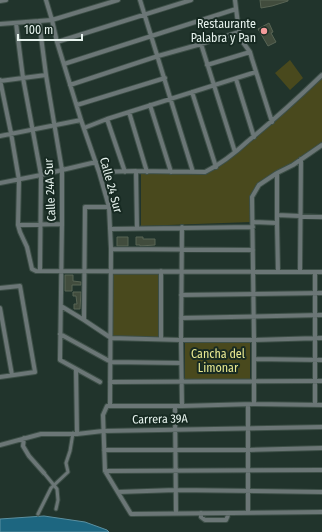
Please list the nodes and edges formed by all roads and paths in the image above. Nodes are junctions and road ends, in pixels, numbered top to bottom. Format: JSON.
{"nodes":[{"id":1,"x":6,"y":0,"type":"edge"},
{"id":2,"x":46,"y":0,"type":"edge"},
{"id":3,"x":118,"y":0,"type":"edge"},
{"id":4,"x":140,"y":0,"type":"edge"},
{"id":5,"x":191,"y":0,"type":"edge"},
{"id":6,"x":235,"y":0,"type":"edge"},
{"id":7,"x":0,"y":1,"type":"edge"},
{"id":8,"x":236,"y":9,"type":"junction"},
{"id":9,"x":145,"y":14,"type":"junction"},
{"id":10,"x":52,"y":20,"type":"junction"},
{"id":11,"x":39,"y":21,"type":"junction"},
{"id":12,"x":16,"y":23,"type":"junction"},
{"id":13,"x":0,"y":24,"type":"edge"},
{"id":14,"x":239,"y":32,"type":"junction"},
{"id":15,"x":151,"y":36,"type":"junction"},
{"id":16,"x":57,"y":42,"type":"junction"},
{"id":17,"x":201,"y":44,"type":"junction"},
{"id":18,"x":250,"y":52,"type":"junction"},
{"id":19,"x":158,"y":56,"type":"junction"},
{"id":20,"x":64,"y":64,"type":"junction"},
{"id":21,"x":207,"y":65,"type":"junction"},
{"id":22,"x":256,"y":72,"type":"junction"},
{"id":23,"x":46,"y":75,"type":"junction"},
{"id":24,"x":322,"y":75,"type":"edge"},
{"id":25,"x":23,"y":78,"type":"junction"},
{"id":26,"x":165,"y":78,"type":"junction"},
{"id":27,"x":236,"y":79,"type":"junction"},
{"id":28,"x":0,"y":81,"type":"edge"},
{"id":29,"x":70,"y":84,"type":"junction"},
{"id":30,"x":214,"y":86,"type":"junction"},
{"id":31,"x":192,"y":92,"type":"junction"},
{"id":32,"x":171,"y":98,"type":"junction"},
{"id":33,"x":77,"y":105,"type":"junction"},
{"id":34,"x":150,"y":105,"type":"junction"},
{"id":35,"x":129,"y":112,"type":"junction"},
{"id":36,"x":107,"y":119,"type":"junction"},
{"id":37,"x":81,"y":120,"type":"junction"},
{"id":38,"x":272,"y":122,"type":"junction"},
{"id":39,"x":54,"y":126,"type":"junction"},
{"id":40,"x":84,"y":128,"type":"junction"},
{"id":41,"x":33,"y":130,"type":"junction"},
{"id":42,"x":11,"y":133,"type":"junction"},
{"id":43,"x":0,"y":136,"type":"edge"},
{"id":44,"x":254,"y":137,"type":"junction"},
{"id":45,"x":322,"y":145,"type":"edge"},
{"id":46,"x":235,"y":152,"type":"junction"},
{"id":47,"x":301,"y":159,"type":"junction"},
{"id":48,"x":96,"y":162,"type":"junction"},
{"id":49,"x":216,"y":167,"type":"junction"},
{"id":50,"x":62,"y":170,"type":"junction"},
{"id":51,"x":136,"y":171,"type":"junction"},
{"id":52,"x":99,"y":172,"type":"junction"},
{"id":53,"x":124,"y":172,"type":"junction"},
{"id":54,"x":147,"y":172,"type":"junction"},
{"id":55,"x":170,"y":172,"type":"junction"},
{"id":56,"x":193,"y":172,"type":"junction"},
{"id":57,"x":277,"y":173,"type":"junction"},
{"id":58,"x":41,"y":175,"type":"junction"},
{"id":59,"x":19,"y":180,"type":"junction"},
{"id":60,"x":0,"y":183,"type":"edge"},
{"id":61,"x":109,"y":208,"type":"junction"},
{"id":62,"x":277,"y":215,"type":"junction"},
{"id":63,"x":301,"y":216,"type":"junction"},
{"id":64,"x":322,"y":217,"type":"edge"},
{"id":65,"x":277,"y":222,"type":"junction"},
{"id":66,"x":40,"y":224,"type":"junction"},
{"id":67,"x":62,"y":224,"type":"junction"},
{"id":68,"x":253,"y":224,"type":"junction"},
{"id":69,"x":18,"y":225,"type":"junction"},
{"id":70,"x":182,"y":227,"type":"junction"},
{"id":71,"x":137,"y":228,"type":"junction"},
{"id":72,"x":111,"y":229,"type":"junction"},
{"id":73,"x":111,"y":249,"type":"junction"},
{"id":74,"x":181,"y":249,"type":"junction"},
{"id":75,"x":253,"y":250,"type":"junction"},
{"id":76,"x":40,"y":271,"type":"junction"},
{"id":77,"x":61,"y":271,"type":"junction"},
{"id":78,"x":161,"y":271,"type":"junction"},
{"id":79,"x":85,"y":272,"type":"junction"},
{"id":80,"x":110,"y":272,"type":"junction"},
{"id":81,"x":182,"y":272,"type":"junction"},
{"id":82,"x":253,"y":272,"type":"junction"},
{"id":83,"x":278,"y":272,"type":"junction"},
{"id":84,"x":300,"y":272,"type":"junction"},
{"id":85,"x":315,"y":272,"type":"junction"},
{"id":86,"x":322,"y":272,"type":"edge"},
{"id":87,"x":0,"y":288,"type":"edge"},
{"id":88,"x":315,"y":293,"type":"junction"},
{"id":89,"x":322,"y":293,"type":"edge"},
{"id":90,"x":254,"y":294,"type":"junction"},
{"id":91,"x":181,"y":295,"type":"junction"},
{"id":92,"x":61,"y":306,"type":"junction"},
{"id":93,"x":0,"y":308,"type":"edge"},
{"id":94,"x":315,"y":315,"type":"junction"},
{"id":95,"x":322,"y":315,"type":"edge"},
{"id":96,"x":254,"y":316,"type":"junction"},
{"id":97,"x":181,"y":318,"type":"junction"},
{"id":98,"x":84,"y":320,"type":"junction"},
{"id":99,"x":60,"y":334,"type":"junction"},
{"id":100,"x":111,"y":338,"type":"junction"},
{"id":101,"x":315,"y":338,"type":"junction"},
{"id":102,"x":322,"y":338,"type":"edge"},
{"id":103,"x":161,"y":339,"type":"junction"},
{"id":104,"x":181,"y":340,"type":"junction"},
{"id":105,"x":254,"y":340,"type":"junction"},
{"id":106,"x":254,"y":360,"type":"junction"},
{"id":107,"x":315,"y":360,"type":"junction"},
{"id":108,"x":322,"y":360,"type":"edge"},
{"id":109,"x":110,"y":362,"type":"junction"},
{"id":110,"x":181,"y":363,"type":"junction"},
{"id":111,"x":76,"y":369,"type":"junction"},
{"id":112,"x":12,"y":375,"type":"junction"},
{"id":113,"x":0,"y":377,"type":"edge"},
{"id":114,"x":315,"y":381,"type":"junction"},
{"id":115,"x":322,"y":381,"type":"edge"},
{"id":116,"x":100,"y":382,"type":"dead end"},
{"id":117,"x":110,"y":382,"type":"junction"},
{"id":118,"x":181,"y":382,"type":"junction"},
{"id":119,"x":254,"y":382,"type":"junction"},
{"id":120,"x":254,"y":404,"type":"junction"},
{"id":121,"x":248,"y":405,"type":"junction"},
{"id":122,"x":314,"y":405,"type":"junction"},
{"id":123,"x":322,"y":405,"type":"edge"},
{"id":124,"x":109,"y":406,"type":"junction"},
{"id":125,"x":175,"y":406,"type":"junction"},
{"id":126,"x":182,"y":406,"type":"junction"},
{"id":127,"x":322,"y":427,"type":"edge"},
{"id":128,"x":248,"y":428,"type":"junction"},
{"id":129,"x":175,"y":429,"type":"junction"},
{"id":130,"x":104,"y":430,"type":"junction"},
{"id":131,"x":75,"y":434,"type":"junction"},
{"id":132,"x":24,"y":438,"type":"junction"},
{"id":133,"x":0,"y":445,"type":"edge"},
{"id":134,"x":322,"y":448,"type":"edge"},
{"id":135,"x":104,"y":450,"type":"junction"},
{"id":136,"x":175,"y":450,"type":"junction"},
{"id":137,"x":248,"y":450,"type":"junction"},
{"id":138,"x":105,"y":470,"type":"junction"},
{"id":139,"x":248,"y":470,"type":"junction"},
{"id":140,"x":322,"y":470,"type":"edge"},
{"id":141,"x":175,"y":471,"type":"junction"},
{"id":142,"x":44,"y":472,"type":"joint"},
{"id":143,"x":54,"y":485,"type":"junction"},
{"id":144,"x":176,"y":490,"type":"junction"},
{"id":145,"x":248,"y":490,"type":"junction"},
{"id":146,"x":118,"y":492,"type":"junction"},
{"id":147,"x":322,"y":492,"type":"edge"},
{"id":148,"x":56,"y":508,"type":"dead end"},
{"id":149,"x":322,"y":512,"type":"edge"},
{"id":150,"x":176,"y":513,"type":"junction"},
{"id":151,"x":201,"y":513,"type":"junction"},
{"id":152,"x":229,"y":513,"type":"junction"},
{"id":153,"x":248,"y":513,"type":"junction"},
{"id":154,"x":38,"y":514,"type":"dead end"}],
"edges":[{"from":1,"to":7,"type":"street"},
{"from":2,"to":10,"type":"street","name":"Calle 24 Sur"},
{"from":3,"to":10,"type":"street"},
{"from":4,"to":9,"type":"street"},
{"from":5,"to":9,"type":"street"},
{"from":6,"to":8,"type":"street"},
{"from":8,"to":14,"type":"street"},
{"from":8,"to":15,"type":"street"},
{"from":9,"to":15,"type":"street"},
{"from":9,"to":16,"type":"street"},
{"from":10,"to":11,"type":"street"},
{"from":10,"to":16,"type":"street","name":"Calle 24 Sur"},
{"from":11,"to":12,"type":"street"},
{"from":11,"to":23,"type":"street","name":"Calle 24A Sur"},
{"from":12,"to":13,"type":"street"},
{"from":12,"to":25,"type":"street"},
{"from":14,"to":17,"type":"street"},
{"from":14,"to":18,"type":"street"},
{"from":15,"to":19,"type":"street"},
{"from":15,"to":20,"type":"street"},
{"from":16,"to":20,"type":"street","name":"Calle 24 Sur"},
{"from":17,"to":19,"type":"street"},
{"from":17,"to":21,"type":"street"},
{"from":18,"to":21,"type":"street"},
{"from":18,"to":22,"type":"street"},
{"from":19,"to":26,"type":"street"},
{"from":19,"to":29,"type":"street"},
{"from":20,"to":29,"type":"street","name":"Calle 24 Sur"},
{"from":21,"to":30,"type":"street"},
{"from":22,"to":27,"type":"street"},
{"from":22,"to":38,"type":"street"},
{"from":23,"to":25,"type":"street"},
{"from":23,"to":39,"type":"street","name":"Calle 24A Sur"},
{"from":24,"to":38,"type":"street"},
{"from":25,"to":28,"type":"street"},
{"from":25,"to":41,"type":"street"},
{"from":26,"to":32,"type":"street"},
{"from":26,"to":33,"type":"street"},
{"from":27,"to":30,"type":"street"},
{"from":27,"to":44,"type":"street"},
{"from":28,"to":42,"type":"street"},
{"from":29,"to":33,"type":"street","name":"Calle 24 Sur"},
{"from":30,"to":31,"type":"street"},
{"from":30,"to":46,"type":"street"},
{"from":31,"to":32,"type":"street"},
{"from":31,"to":49,"type":"street"},
{"from":32,"to":34,"type":"street"},
{"from":32,"to":56,"type":"street"},
{"from":33,"to":37,"type":"street","name":"Calle 24 Sur"},
{"from":34,"to":35,"type":"street"},
{"from":34,"to":55,"type":"street"},
{"from":35,"to":36,"type":"street"},
{"from":35,"to":54,"type":"street"},
{"from":36,"to":40,"type":"street"},
{"from":36,"to":53,"type":"street"},
{"from":37,"to":39,"type":"street"},
{"from":37,"to":40,"type":"street","name":"Calle 24 Sur"},
{"from":38,"to":44,"type":"street"},
{"from":39,"to":41,"type":"street"},
{"from":39,"to":50,"type":"street","name":"Calle 24A Sur"},
{"from":40,"to":48,"type":"street","name":"Calle 24 Sur"},
{"from":41,"to":42,"type":"street"},
{"from":41,"to":58,"type":"street"},
{"from":42,"to":43,"type":"street"},
{"from":42,"to":59,"type":"street"},
{"from":44,"to":46,"type":"street"},
{"from":45,"to":47,"type":"street"},
{"from":46,"to":49,"type":"street"},
{"from":47,"to":57,"type":"street"},
{"from":47,"to":63,"type":"street"},
{"from":48,"to":50,"type":"street"},
{"from":48,"to":52,"type":"street","name":"Calle 24 Sur"},
{"from":49,"to":56,"type":"street"},
{"from":50,"to":58,"type":"street"},
{"from":50,"to":67,"type":"street","name":"Calle 24A Sur"},
{"from":51,"to":53,"type":"street"},
{"from":51,"to":54,"type":"street"},
{"from":51,"to":71,"type":"street"},
{"from":52,"to":53,"type":"street"},
{"from":52,"to":61,"type":"street","name":"Calle 24 Sur"},
{"from":54,"to":55,"type":"street"},
{"from":55,"to":56,"type":"street"},
{"from":57,"to":62,"type":"street"},
{"from":57,"to":68,"type":"street"},
{"from":58,"to":59,"type":"street"},
{"from":58,"to":66,"type":"street"},
{"from":59,"to":60,"type":"street"},
{"from":59,"to":69,"type":"street"},
{"from":61,"to":72,"type":"street","name":"Calle 24 Sur"},
{"from":61,"to":79,"type":"street"},
{"from":62,"to":63,"type":"street"},
{"from":62,"to":65,"type":"street"},
{"from":63,"to":64,"type":"street"},
{"from":63,"to":84,"type":"street"},
{"from":65,"to":68,"type":"street"},
{"from":65,"to":83,"type":"street"},
{"from":66,"to":67,"type":"street"},
{"from":66,"to":69,"type":"street"},
{"from":66,"to":76,"type":"street"},
{"from":67,"to":77,"type":"street","name":"Calle 24A Sur"},
{"from":68,"to":70,"type":"street"},
{"from":68,"to":75,"type":"street"},
{"from":69,"to":76,"type":"street"},
{"from":70,"to":71,"type":"street"},
{"from":70,"to":74,"type":"street"},
{"from":71,"to":72,"type":"street"},
{"from":72,"to":73,"type":"street","name":"Calle 24 Sur"},
{"from":73,"to":74,"type":"street"},
{"from":73,"to":80,"type":"street","name":"Calle 24 Sur"},
{"from":74,"to":75,"type":"street"},
{"from":74,"to":81,"type":"street"},
{"from":75,"to":82,"type":"street"},
{"from":76,"to":77,"type":"street"},
{"from":77,"to":79,"type":"street"},
{"from":77,"to":92,"type":"street","name":"Calle 24A Sur"},
{"from":78,"to":80,"type":"street"},
{"from":78,"to":81,"type":"street"},
{"from":78,"to":103,"type":"street"},
{"from":79,"to":80,"type":"street"},
{"from":79,"to":98,"type":"street"},
{"from":80,"to":100,"type":"street","name":"Calle 24 Sur"},
{"from":81,"to":82,"type":"street"},
{"from":81,"to":91,"type":"street"},
{"from":82,"to":83,"type":"street"},
{"from":82,"to":90,"type":"street"},
{"from":83,"to":84,"type":"street"},
{"from":84,"to":85,"type":"street"},
{"from":85,"to":86,"type":"street"},
{"from":85,"to":88,"type":"street"},
{"from":87,"to":112,"type":"street"},
{"from":88,"to":89,"type":"street"},
{"from":88,"to":90,"type":"street"},
{"from":88,"to":94,"type":"street"},
{"from":90,"to":91,"type":"street"},
{"from":90,"to":96,"type":"street"},
{"from":91,"to":97,"type":"street"},
{"from":92,"to":98,"type":"street"},
{"from":92,"to":99,"type":"street","name":"Calle 24A Sur"},
{"from":93,"to":112,"type":"street"},
{"from":94,"to":95,"type":"street"},
{"from":94,"to":96,"type":"street"},
{"from":94,"to":101,"type":"street"},
{"from":96,"to":97,"type":"street"},
{"from":96,"to":105,"type":"street"},
{"from":97,"to":104,"type":"street"},
{"from":98,"to":100,"type":"street"},
{"from":99,"to":109,"type":"street"},
{"from":99,"to":111,"type":"street","name":"Calle 24A Sur"},
{"from":100,"to":103,"type":"street"},
{"from":100,"to":109,"type":"street","name":"Calle 24 Sur"},
{"from":101,"to":102,"type":"street"},
{"from":101,"to":105,"type":"street"},
{"from":101,"to":107,"type":"street"},
{"from":103,"to":104,"type":"street"},
{"from":104,"to":105,"type":"street"},
{"from":104,"to":110,"type":"street"},
{"from":105,"to":106,"type":"street"},
{"from":106,"to":107,"type":"street"},
{"from":106,"to":119,"type":"street"},
{"from":107,"to":108,"type":"street"},
{"from":107,"to":114,"type":"street"},
{"from":109,"to":110,"type":"street"},
{"from":109,"to":117,"type":"street","name":"Calle 24 Sur"},
{"from":110,"to":118,"type":"street"},
{"from":111,"to":116,"type":"street"},
{"from":111,"to":131,"type":"street"},
{"from":112,"to":113,"type":"street"},
{"from":114,"to":115,"type":"street"},
{"from":114,"to":119,"type":"street"},
{"from":114,"to":122,"type":"street"},
{"from":117,"to":118,"type":"street"},
{"from":117,"to":124,"type":"street","name":"Calle 24 Sur"},
{"from":118,"to":119,"type":"street"},
{"from":118,"to":126,"type":"street"},
{"from":119,"to":120,"type":"street"},
{"from":120,"to":121,"type":"street"},
{"from":120,"to":122,"type":"street"},
{"from":121,"to":126,"type":"street"},
{"from":121,"to":128,"type":"street"},
{"from":122,"to":123,"type":"street"},
{"from":124,"to":125,"type":"street"},
{"from":124,"to":130,"type":"street","name":"Calle 24 Sur"},
{"from":125,"to":126,"type":"street"},
{"from":125,"to":129,"type":"street"},
{"from":127,"to":128,"type":"street","name":"Carrera 39A"},
{"from":128,"to":129,"type":"street","name":"Carrera 39A"},
{"from":128,"to":137,"type":"street"},
{"from":129,"to":130,"type":"street","name":"Carrera 39A"},
{"from":129,"to":136,"type":"street"},
{"from":130,"to":131,"type":"street","name":"Carrera 39A"},
{"from":130,"to":135,"type":"street","name":"Calle 24 Sur"},
{"from":131,"to":132,"type":"street","name":"Carrera 39A"},
{"from":131,"to":143,"type":"street"},
{"from":132,"to":133,"type":"street","name":"Carrera 39A"},
{"from":132,"to":142,"type":"street"},
{"from":134,"to":137,"type":"street"},
{"from":135,"to":136,"type":"street"},
{"from":135,"to":138,"type":"street","name":"Calle 24 Sur"},
{"from":136,"to":137,"type":"street"},
{"from":136,"to":141,"type":"street"},
{"from":137,"to":139,"type":"street"},
{"from":138,"to":141,"type":"street"},
{"from":138,"to":146,"type":"street","name":"Calle 24 Sur"},
{"from":139,"to":140,"type":"street"},
{"from":139,"to":141,"type":"street"},
{"from":139,"to":145,"type":"street"},
{"from":141,"to":144,"type":"street"},
{"from":142,"to":143,"type":"street"},
{"from":143,"to":148,"type":"street"},
{"from":143,"to":154,"type":"street"},
{"from":144,"to":145,"type":"street"},
{"from":144,"to":146,"type":"street"},
{"from":144,"to":150,"type":"street"},
{"from":145,"to":147,"type":"street"},
{"from":145,"to":153,"type":"street"},
{"from":146,"to":150,"type":"street","name":"Calle 24 Sur"},
{"from":149,"to":153,"type":"street"},
{"from":150,"to":151,"type":"street"},
{"from":151,"to":152,"type":"street"},
{"from":151,"to":152,"type":"street"},
{"from":152,"to":153,"type":"street"}]}
